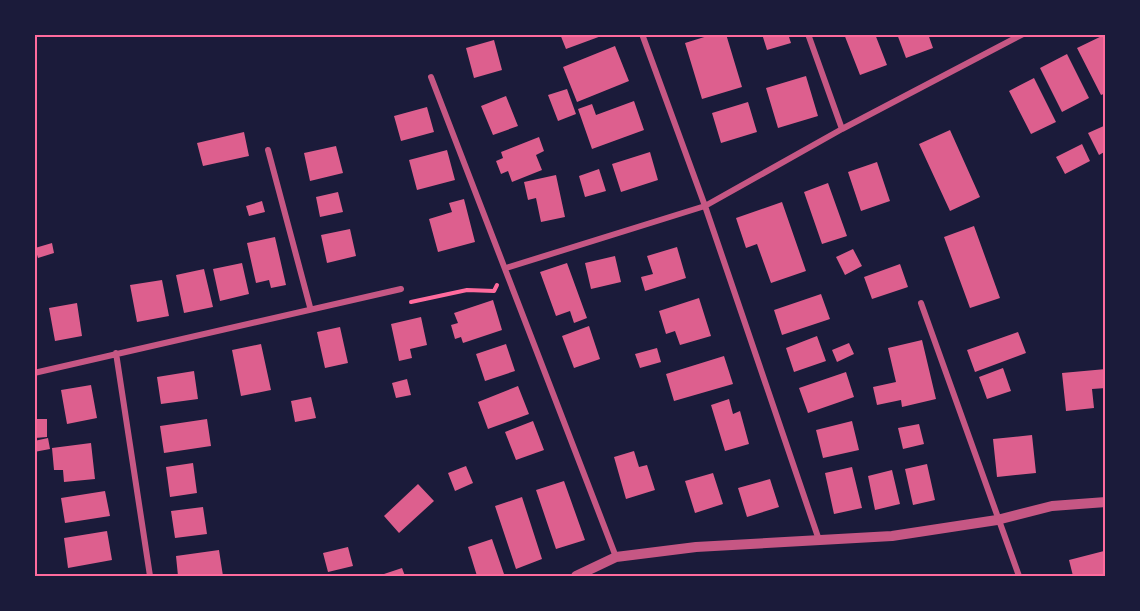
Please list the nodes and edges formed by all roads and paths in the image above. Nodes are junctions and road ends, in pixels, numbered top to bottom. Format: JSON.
{"nodes":[{"id":1,"x":642,"y":34,"type":"edge"},
{"id":2,"x":808,"y":34,"type":"edge"},
{"id":3,"x":1023,"y":34,"type":"edge"},
{"id":4,"x":431,"y":77,"type":"dead end"},
{"id":5,"x":842,"y":129,"type":"junction"},
{"id":6,"x":268,"y":150,"type":"dead end"},
{"id":7,"x":705,"y":206,"type":"junction"},
{"id":8,"x":506,"y":268,"type":"junction"},
{"id":9,"x":401,"y":289,"type":"dead end"},
{"id":10,"x":411,"y":302,"type":"dead end"},
{"id":11,"x":921,"y":303,"type":"dead end"},
{"id":12,"x":310,"y":307,"type":"junction"},
{"id":13,"x":116,"y":353,"type":"junction"},
{"id":14,"x":34,"y":373,"type":"edge"},
{"id":15,"x":1106,"y":502,"type":"edge"},
{"id":16,"x":997,"y":520,"type":"junction"},
{"id":17,"x":819,"y":541,"type":"junction"},
{"id":18,"x":616,"y":557,"type":"junction"},
{"id":19,"x":150,"y":576,"type":"edge"},
{"id":20,"x":576,"y":576,"type":"edge"},
{"id":21,"x":1019,"y":576,"type":"edge"}],
"edges":[{"from":1,"to":7,"type":"street"},
{"from":2,"to":5,"type":"street"},
{"from":3,"to":5,"type":"street"},
{"from":4,"to":8,"type":"street"},
{"from":5,"to":7,"type":"street"},
{"from":6,"to":12,"type":"street"},
{"from":7,"to":8,"type":"street"},
{"from":7,"to":17,"type":"street"},
{"from":8,"to":10,"type":"path"},
{"from":8,"to":18,"type":"street"},
{"from":9,"to":12,"type":"street"},
{"from":11,"to":16,"type":"street"},
{"from":12,"to":13,"type":"street"},
{"from":13,"to":14,"type":"street"},
{"from":13,"to":19,"type":"street"},
{"from":15,"to":16,"type":"street"},
{"from":16,"to":17,"type":"street"},
{"from":16,"to":21,"type":"street"},
{"from":17,"to":18,"type":"street"},
{"from":18,"to":20,"type":"street"}]}
